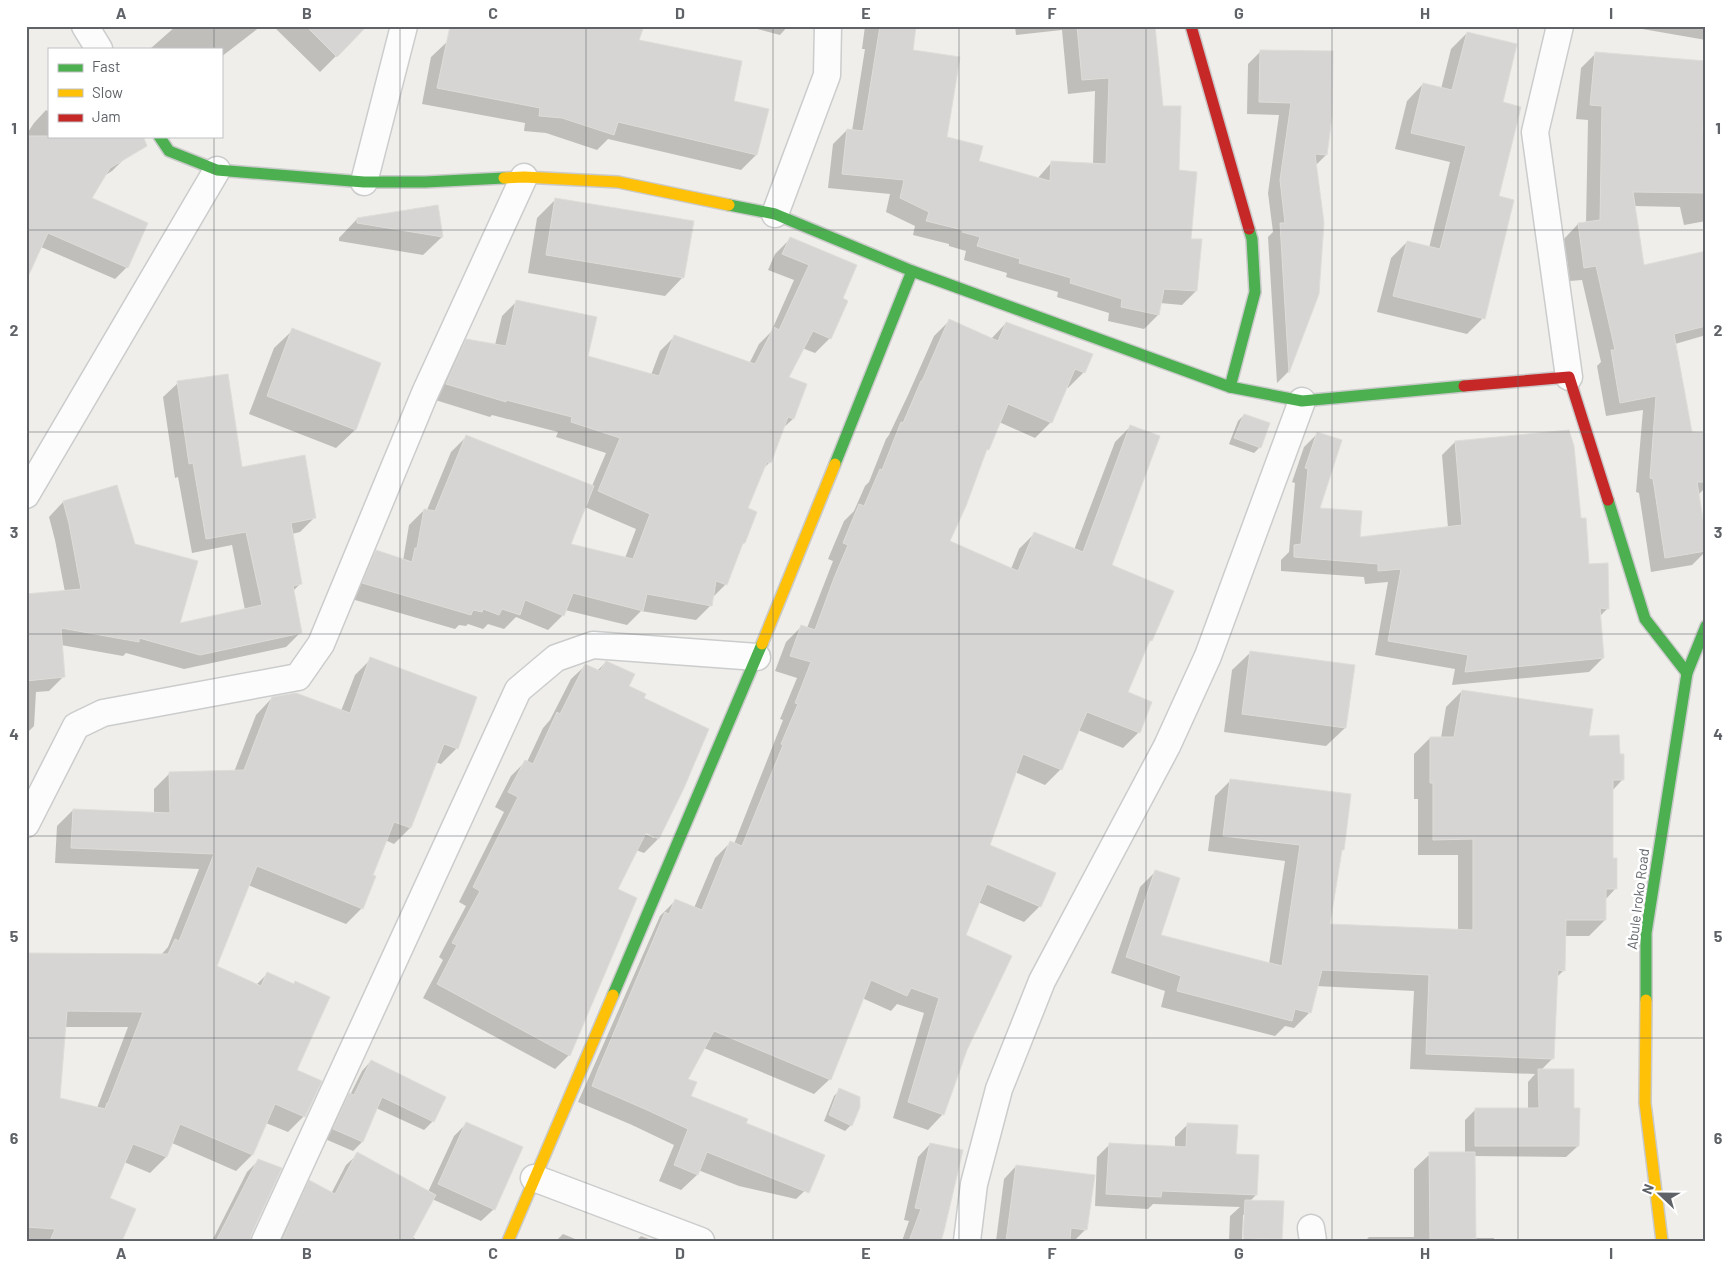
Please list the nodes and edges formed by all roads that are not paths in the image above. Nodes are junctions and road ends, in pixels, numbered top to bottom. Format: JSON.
{"nodes":[{"id":1,"x":85,"y":26,"type":"edge"},
{"id":2,"x":404,"y":26,"type":"edge"},
{"id":3,"x":828,"y":26,"type":"edge"},
{"id":4,"x":1191,"y":26,"type":"edge"},
{"id":5,"x":1560,"y":26,"type":"edge"},
{"id":6,"x":98,"y":48,"type":"edge"},
{"id":7,"x":160,"y":138,"type":"edge"},
{"id":8,"x":217,"y":170,"type":"junction"},
{"id":9,"x":524,"y":177,"type":"junction"},
{"id":10,"x":364,"y":182,"type":"junction"},
{"id":11,"x":775,"y":214,"type":"junction"},
{"id":12,"x":912,"y":270,"type":"junction"},
{"id":13,"x":1569,"y":377,"type":"junction"},
{"id":14,"x":1230,"y":387,"type":"junction"},
{"id":15,"x":1302,"y":401,"type":"junction"},
{"id":16,"x":26,"y":495,"type":"edge"},
{"id":17,"x":1706,"y":626,"type":"edge"},
{"id":18,"x":757,"y":657,"type":"junction"},
{"id":19,"x":1687,"y":674,"type":"junction"},
{"id":20,"x":26,"y":824,"type":"edge"},
{"id":21,"x":534,"y":1178,"type":"junction"},
{"id":22,"x":265,"y":1241,"type":"edge"},
{"id":23,"x":508,"y":1241,"type":"edge"},
{"id":24,"x":701,"y":1241,"type":"edge"},
{"id":25,"x":967,"y":1241,"type":"edge"},
{"id":26,"x":1662,"y":1241,"type":"edge"}],
"edges":[{"from":1,"to":6,"type":"street"},
{"from":2,"to":10,"type":"street"},
{"from":3,"to":11,"type":"street"},
{"from":4,"to":14,"type":"street"},
{"from":5,"to":13,"type":"street"},
{"from":7,"to":8,"type":"street"},
{"from":8,"to":10,"type":"street"},
{"from":8,"to":16,"type":"street"},
{"from":9,"to":10,"type":"street"},
{"from":9,"to":11,"type":"street"},
{"from":9,"to":20,"type":"street"},
{"from":11,"to":12,"type":"street"},
{"from":12,"to":14,"type":"street"},
{"from":12,"to":18,"type":"street"},
{"from":13,"to":15,"type":"street"},
{"from":13,"to":19,"type":"street"},
{"from":14,"to":15,"type":"street"},
{"from":15,"to":25,"type":"street"},
{"from":17,"to":19,"type":"street","name":"Abule Iroko Road"},
{"from":18,"to":21,"type":"street"},
{"from":18,"to":22,"type":"street"},
{"from":19,"to":26,"type":"street","name":"Abule Iroko Road"},
{"from":21,"to":23,"type":"street"},
{"from":21,"to":24,"type":"street"}]}
